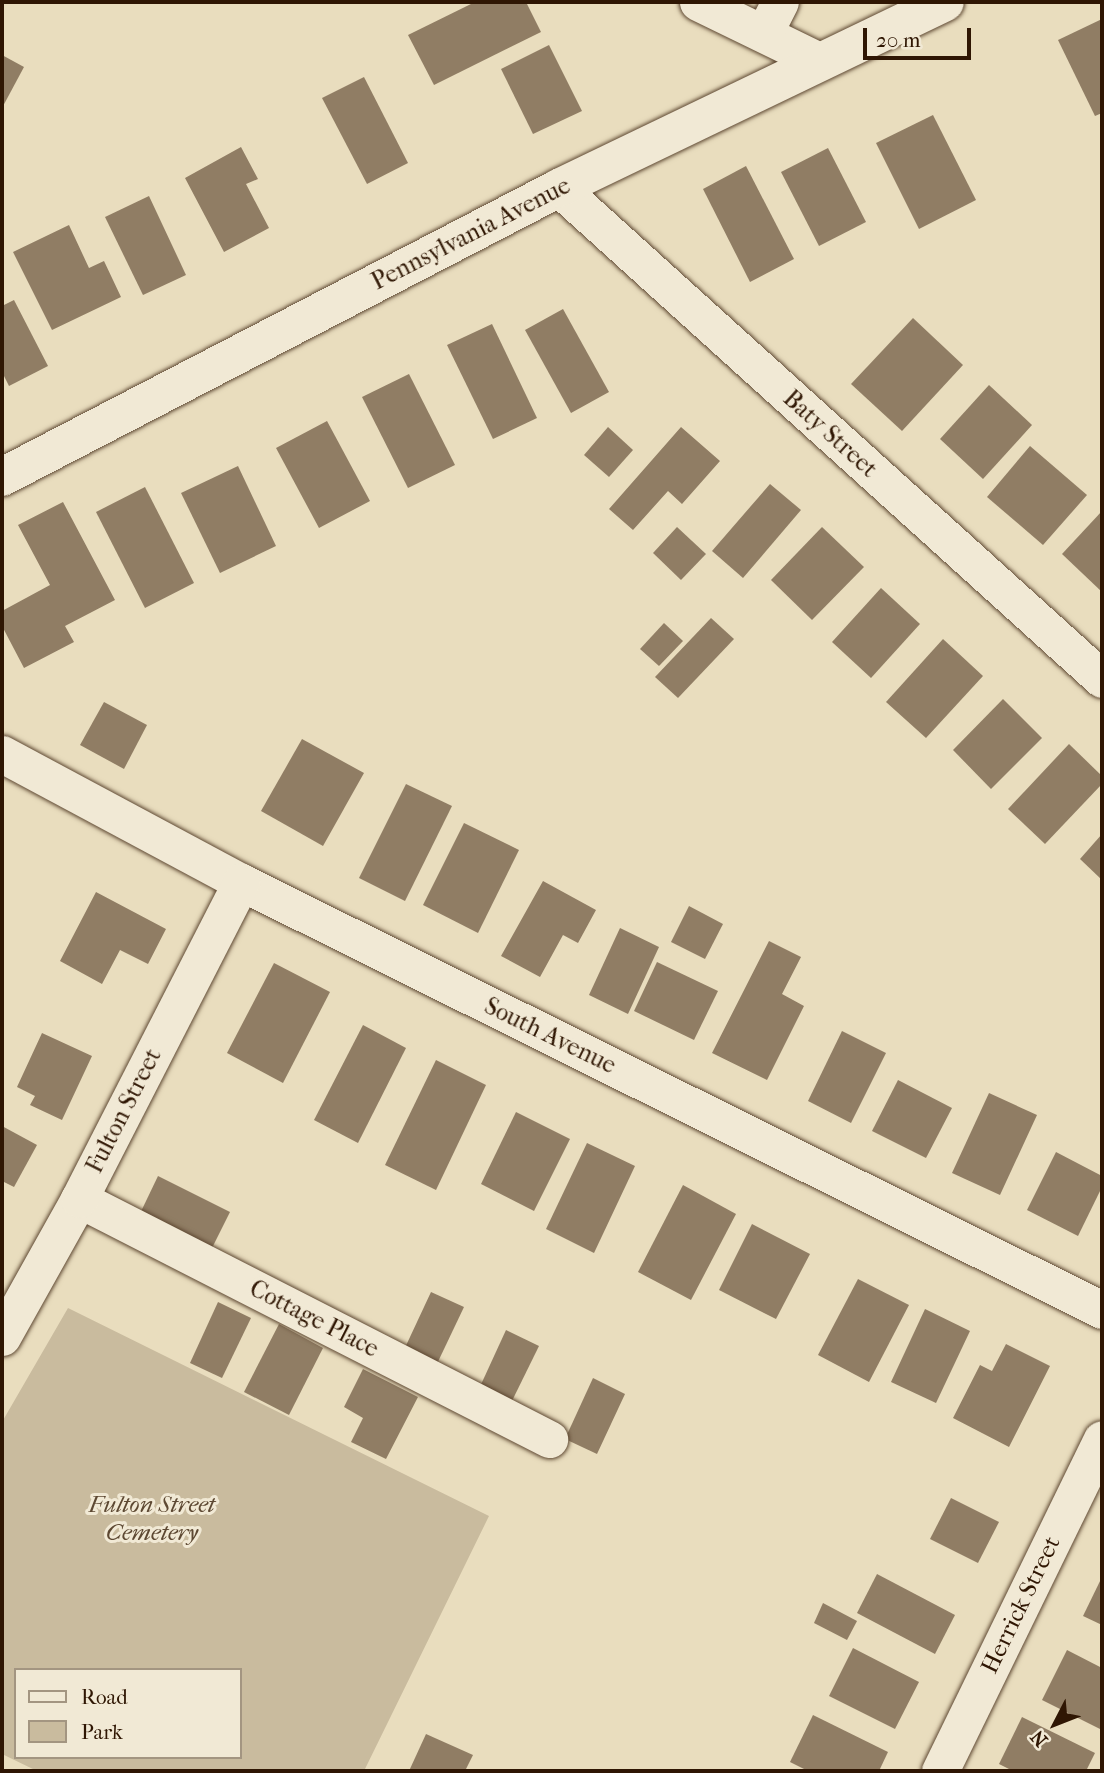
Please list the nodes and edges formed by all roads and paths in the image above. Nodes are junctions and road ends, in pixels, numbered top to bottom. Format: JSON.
{"nodes":[{"id":1,"x":698,"y":2,"type":"edge"},
{"id":2,"x":946,"y":2,"type":"edge"},
{"id":3,"x":772,"y":18,"type":"edge"},
{"id":4,"x":819,"y":61,"type":"junction"},
{"id":5,"x":559,"y":188,"type":"junction"},
{"id":6,"x":2,"y":477,"type":"edge"},
{"id":7,"x":1102,"y":679,"type":"edge"},
{"id":8,"x":2,"y":754,"type":"edge"},
{"id":9,"x":241,"y":882,"type":"junction"},
{"id":10,"x":79,"y":1199,"type":"junction"},
{"id":11,"x":1102,"y":1310,"type":"edge"},
{"id":12,"x":2,"y":1337,"type":"edge"},
{"id":13,"x":549,"y":1439,"type":"dead end"},
{"id":14,"x":1102,"y":1439,"type":"edge"},
{"id":15,"x":940,"y":1771,"type":"edge"}],
"edges":[{"from":1,"to":3,"type":"street"},
{"from":2,"to":4,"type":"main road","name":"Pennsylvania Avenue"},
{"from":3,"to":4,"type":"street"},
{"from":4,"to":5,"type":"main road","name":"Pennsylvania Avenue"},
{"from":5,"to":6,"type":"main road","name":"Pennsylvania Avenue"},
{"from":5,"to":7,"type":"street","name":"Baty Street"},
{"from":8,"to":9,"type":"street","name":"South Avenue"},
{"from":9,"to":10,"type":"street","name":"Fulton Street"},
{"from":9,"to":11,"type":"street","name":"South Avenue"},
{"from":10,"to":12,"type":"street","name":"Fulton Street"},
{"from":10,"to":13,"type":"street","name":"Cottage Place"},
{"from":14,"to":15,"type":"street","name":"Herrick Street"}]}
